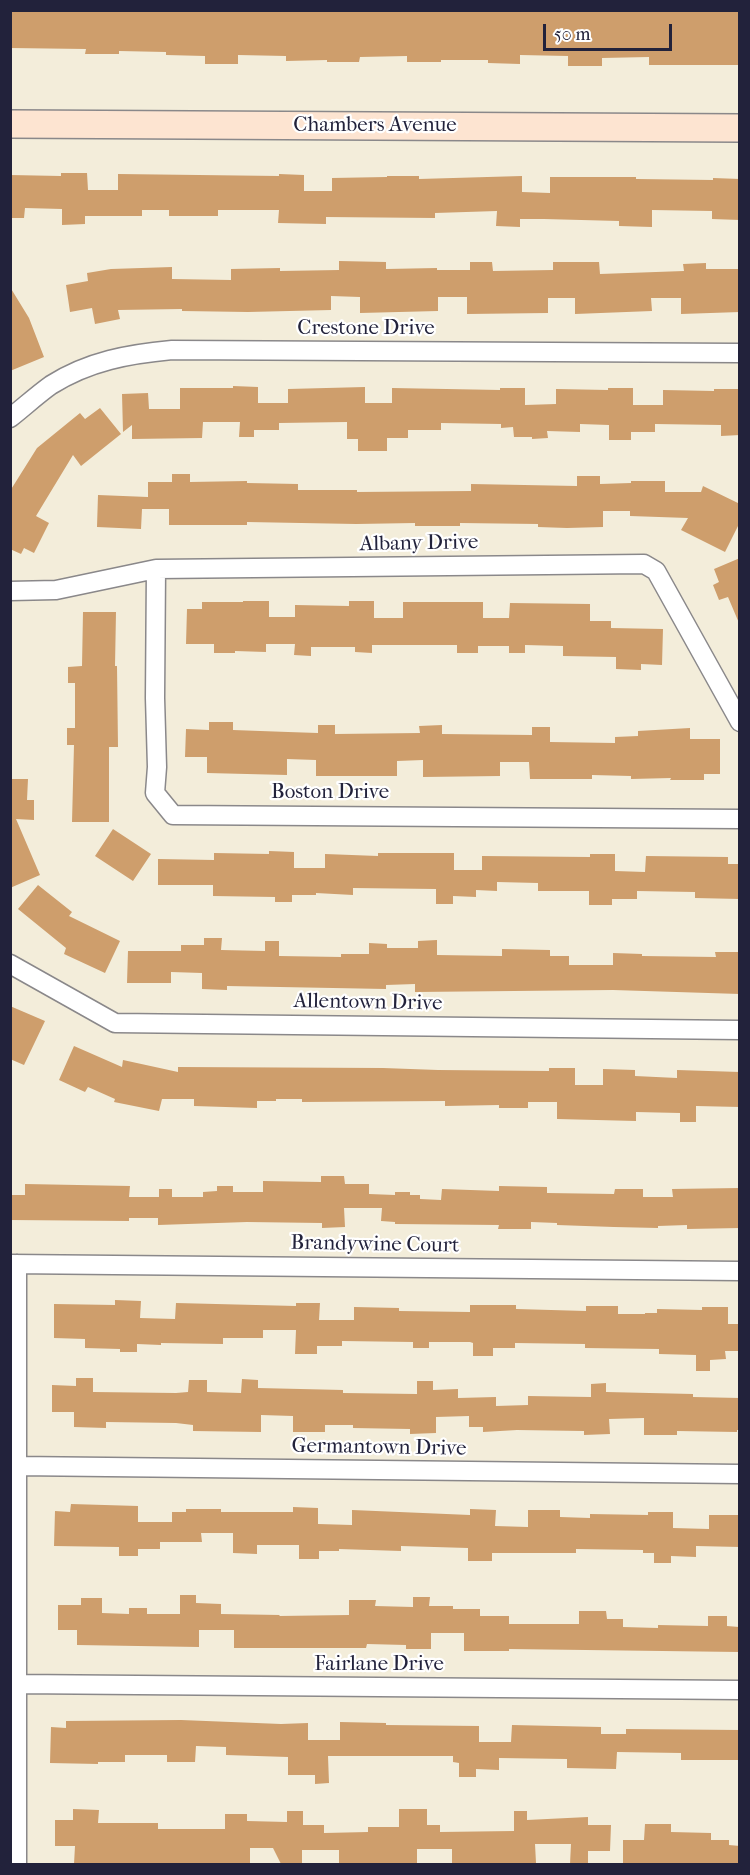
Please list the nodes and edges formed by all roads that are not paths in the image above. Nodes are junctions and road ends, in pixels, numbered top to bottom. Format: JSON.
{"nodes":[{"id":1,"x":10,"y":124,"type":"edge"},
{"id":2,"x":740,"y":128,"type":"edge"},
{"id":3,"x":740,"y":353,"type":"edge"},
{"id":4,"x":10,"y":418,"type":"edge"},
{"id":5,"x":156,"y":569,"type":"junction"},
{"id":6,"x":10,"y":591,"type":"edge"},
{"id":7,"x":740,"y":722,"type":"edge"},
{"id":8,"x":740,"y":819,"type":"edge"},
{"id":9,"x":10,"y":964,"type":"edge"},
{"id":10,"x":740,"y":1030,"type":"edge"},
{"id":11,"x":14,"y":1264,"type":"edge"},
{"id":12,"x":740,"y":1271,"type":"edge"},
{"id":13,"x":17,"y":1466,"type":"junction"},
{"id":14,"x":740,"y":1474,"type":"edge"},
{"id":15,"x":17,"y":1684,"type":"junction"},
{"id":16,"x":740,"y":1690,"type":"edge"},
{"id":17,"x":17,"y":1864,"type":"edge"}],
"edges":[{"from":1,"to":2,"type":"street","name":"Chambers Avenue"},
{"from":3,"to":4,"type":"street","name":"Crestone Drive"},
{"from":5,"to":6,"type":"street","name":"Albany Drive"},
{"from":5,"to":7,"type":"street","name":"Albany Drive"},
{"from":5,"to":8,"type":"street","name":"Boston Drive"},
{"from":9,"to":10,"type":"street","name":"Allentown Drive"},
{"from":11,"to":12,"type":"street","name":"Brandywine Court"},
{"from":11,"to":13,"type":"street"},
{"from":13,"to":14,"type":"street","name":"Germantown Drive"},
{"from":13,"to":15,"type":"street"},
{"from":15,"to":16,"type":"street","name":"Fairlane Drive"},
{"from":15,"to":17,"type":"street"}]}
